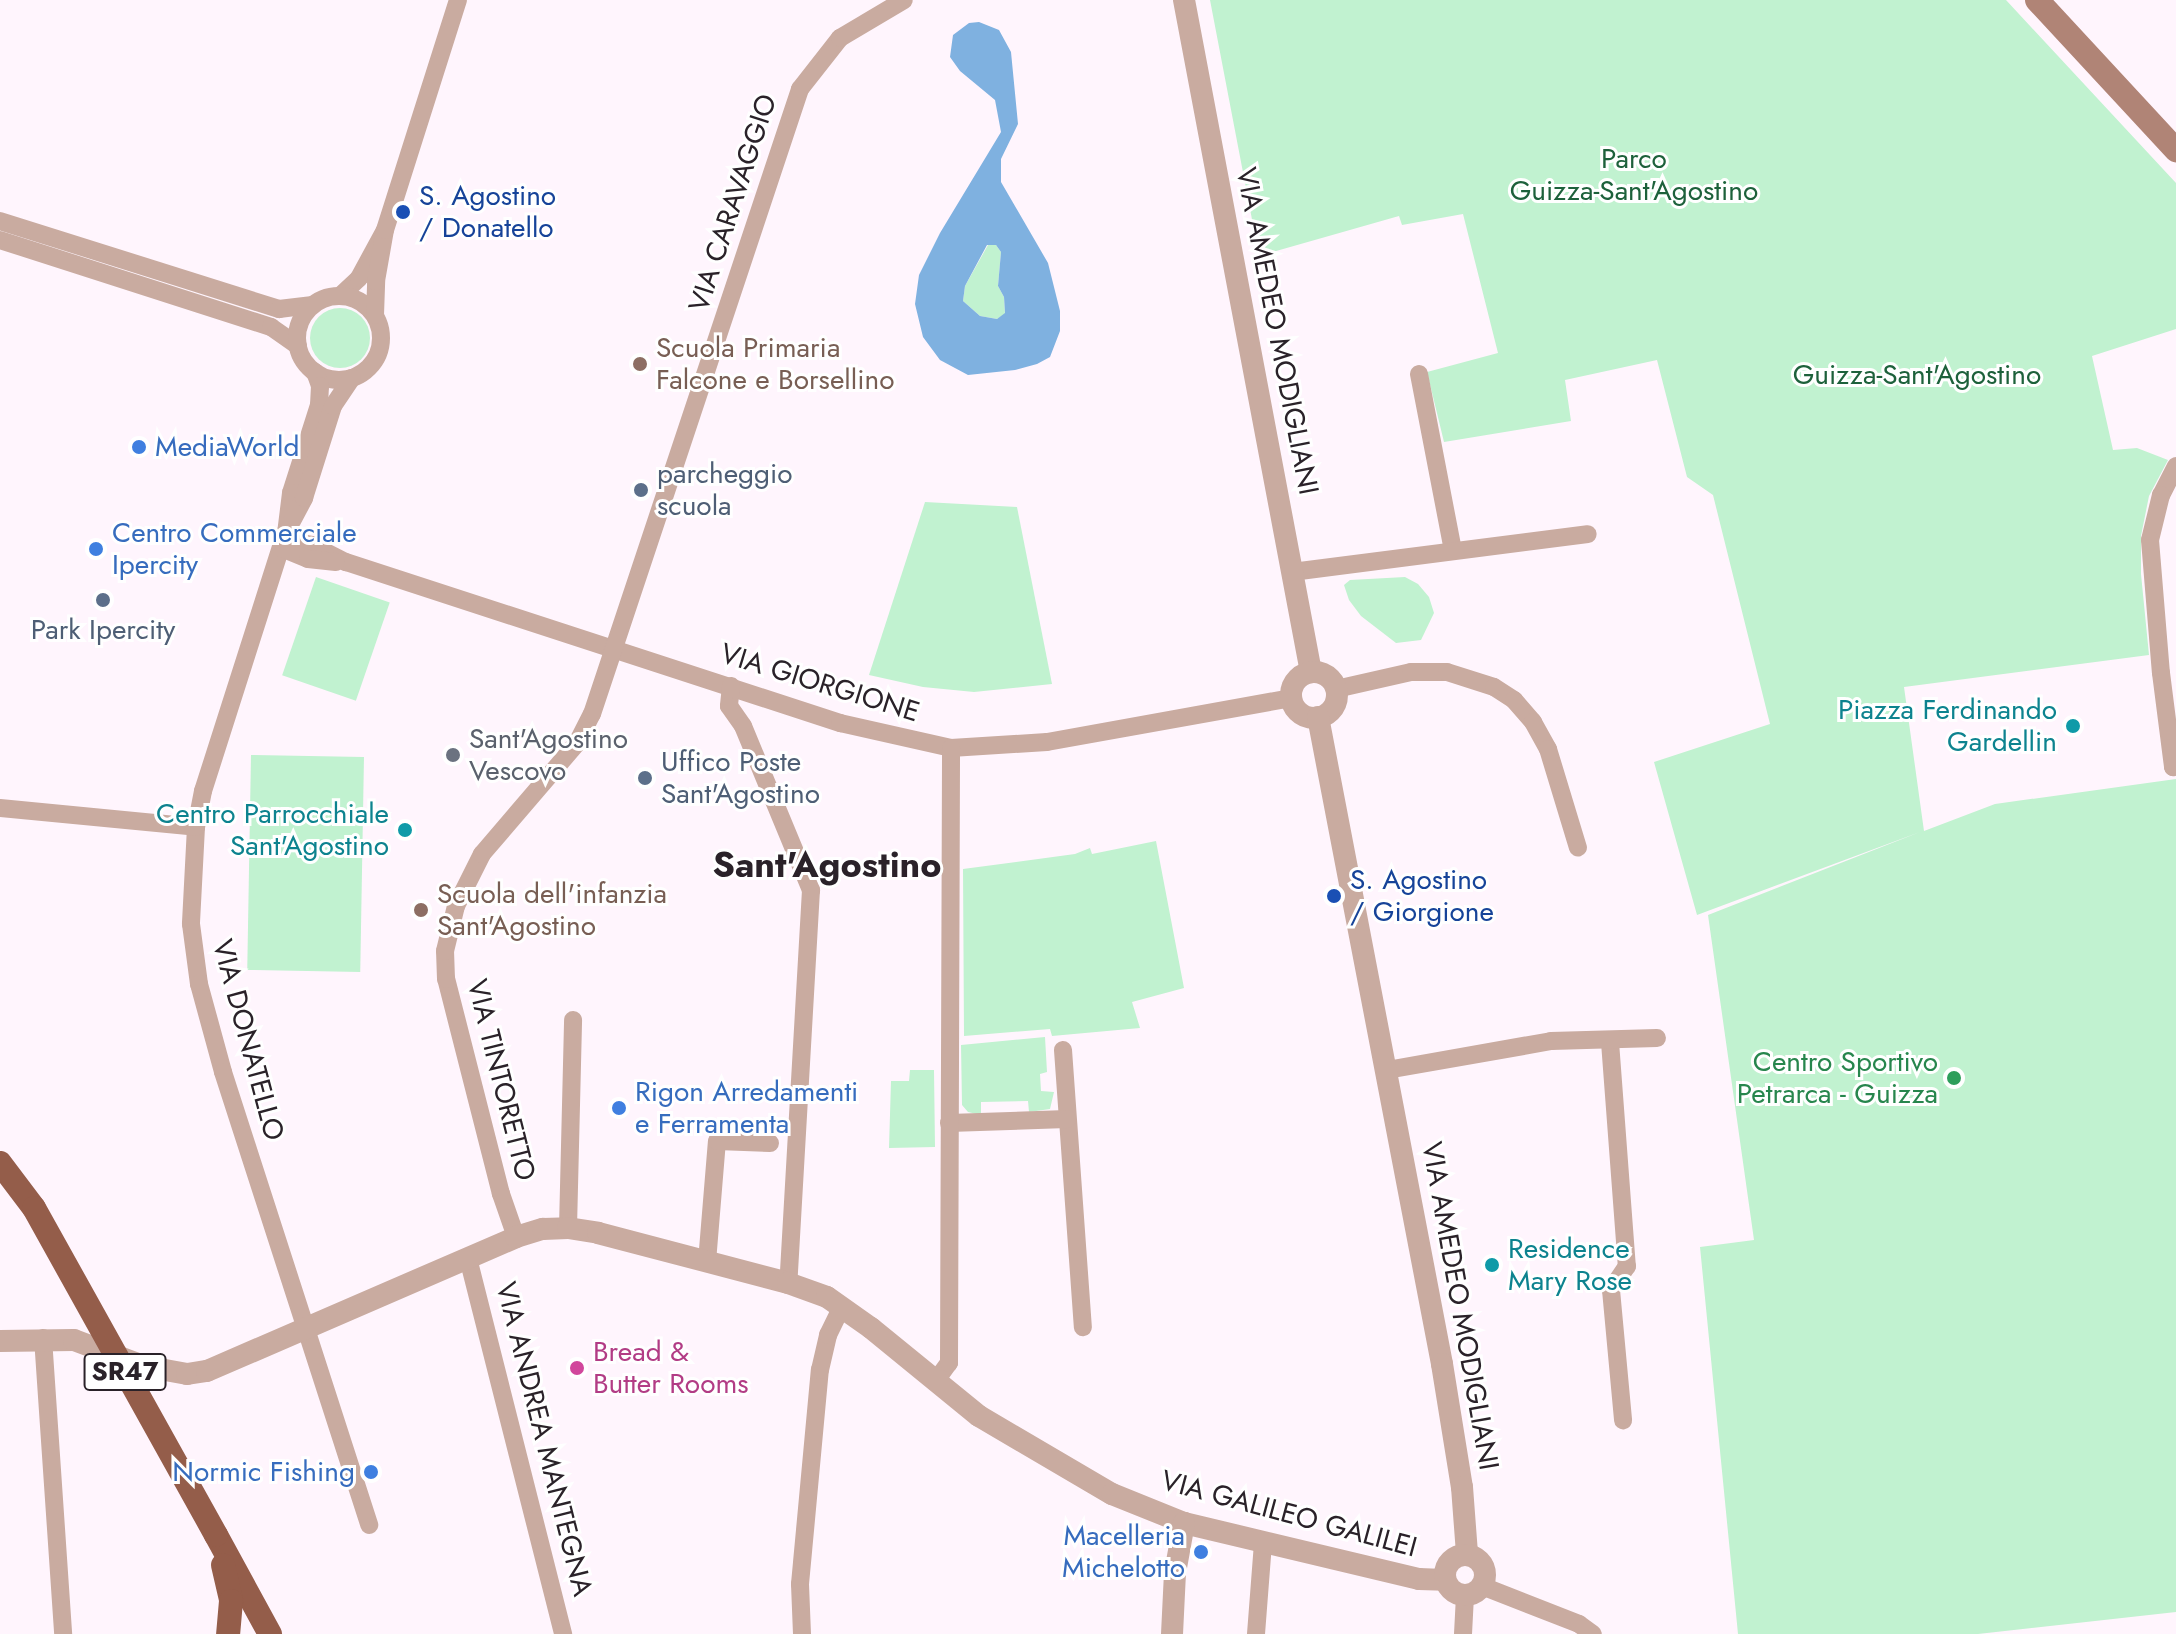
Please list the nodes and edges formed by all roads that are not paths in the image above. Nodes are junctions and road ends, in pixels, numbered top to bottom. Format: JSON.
{"nodes":[{"id":1,"x":458,"y":0,"type":"edge"},
{"id":2,"x":904,"y":0,"type":"edge"},
{"id":3,"x":1184,"y":0,"type":"edge"},
{"id":4,"x":2037,"y":0,"type":"edge"},
{"id":5,"x":2176,"y":150,"type":"edge"},
{"id":6,"x":0,"y":221,"type":"edge"},
{"id":7,"x":385,"y":230,"type":"junction"},
{"id":8,"x":0,"y":240,"type":"edge"},
{"id":9,"x":340,"y":296,"type":"junction"},
{"id":10,"x":313,"y":305,"type":"junction"},
{"id":11,"x":375,"y":315,"type":"junction"},
{"id":12,"x":298,"y":346,"type":"junction"},
{"id":13,"x":315,"y":372,"type":"junction"},
{"id":14,"x":1419,"y":374,"type":"dead end"},
{"id":15,"x":352,"y":378,"type":"junction"},
{"id":16,"x":2176,"y":466,"type":"edge"},
{"id":17,"x":296,"y":514,"type":"junction"},
{"id":18,"x":1588,"y":534,"type":"dead end"},
{"id":19,"x":284,"y":539,"type":"junction"},
{"id":20,"x":1453,"y":551,"type":"junction"},
{"id":21,"x":310,"y":552,"type":"junction"},
{"id":22,"x":1292,"y":572,"type":"junction"},
{"id":23,"x":274,"y":574,"type":"junction"},
{"id":24,"x":616,"y":649,"type":"junction"},
{"id":25,"x":1311,"y":672,"type":"junction"},
{"id":26,"x":731,"y":686,"type":"junction"},
{"id":27,"x":1336,"y":689,"type":"junction"},
{"id":28,"x":1292,"y":698,"type":"junction"},
{"id":29,"x":1318,"y":717,"type":"junction"},
{"id":30,"x":951,"y":748,"type":"junction"},
{"id":31,"x":2174,"y":766,"type":"edge"},
{"id":32,"x":0,"y":808,"type":"edge"},
{"id":33,"x":196,"y":827,"type":"junction"},
{"id":34,"x":1578,"y":848,"type":"dead end"},
{"id":35,"x":573,"y":1020,"type":"dead end"},
{"id":36,"x":1657,"y":1038,"type":"dead end"},
{"id":37,"x":1610,"y":1042,"type":"junction"},
{"id":38,"x":1063,"y":1050,"type":"dead end"},
{"id":39,"x":1387,"y":1070,"type":"junction"},
{"id":40,"x":1067,"y":1119,"type":"junction"},
{"id":41,"x":949,"y":1123,"type":"junction"},
{"id":42,"x":770,"y":1143,"type":"dead end"},
{"id":43,"x":0,"y":1163,"type":"edge"},
{"id":44,"x":568,"y":1228,"type":"junction"},
{"id":45,"x":516,"y":1237,"type":"junction"},
{"id":46,"x":468,"y":1258,"type":"junction"},
{"id":47,"x":707,"y":1262,"type":"junction"},
{"id":48,"x":788,"y":1283,"type":"junction"},
{"id":49,"x":842,"y":1306,"type":"junction"},
{"id":50,"x":1083,"y":1327,"type":"dead end"},
{"id":51,"x":306,"y":1329,"type":"junction"},
{"id":52,"x":43,"y":1338,"type":"junction"},
{"id":53,"x":0,"y":1341,"type":"edge"},
{"id":54,"x":935,"y":1382,"type":"junction"},
{"id":55,"x":1623,"y":1420,"type":"dead end"},
{"id":56,"x":1184,"y":1523,"type":"junction"},
{"id":57,"x":369,"y":1525,"type":"dead end"},
{"id":58,"x":216,"y":1535,"type":"junction"},
{"id":59,"x":1263,"y":1542,"type":"junction"},
{"id":60,"x":1467,"y":1554,"type":"junction"},
{"id":61,"x":1444,"y":1580,"type":"junction"},
{"id":62,"x":1474,"y":1591,"type":"junction"},
{"id":63,"x":1586,"y":1629,"type":"edge"},
{"id":64,"x":63,"y":1634,"type":"edge"},
{"id":65,"x":228,"y":1634,"type":"edge"},
{"id":66,"x":270,"y":1634,"type":"edge"},
{"id":67,"x":563,"y":1634,"type":"edge"},
{"id":68,"x":802,"y":1634,"type":"edge"},
{"id":69,"x":1172,"y":1634,"type":"edge"},
{"id":70,"x":1256,"y":1634,"type":"edge"},
{"id":71,"x":1463,"y":1634,"type":"edge"}],
"edges":[{"from":1,"to":7,"type":"street","name":"VIA DONATELLO"},
{"from":2,"to":24,"type":"street","name":"VIA CARAVAGGIO"},
{"from":3,"to":22,"type":"street","name":"VIA AMEDEO MODIGLIANI"},
{"from":4,"to":5,"type":"main road"},
{"from":6,"to":10,"type":"street"},
{"from":7,"to":9,"type":"street","name":"VIA DONATELLO"},
{"from":7,"to":11,"type":"street","name":"VIA DONATELLO"},
{"from":8,"to":12,"type":"street"},
{"from":9,"to":10,"type":"street"},
{"from":9,"to":11,"type":"street"},
{"from":10,"to":12,"type":"street"},
{"from":11,"to":15,"type":"street","name":"VIA DONATELLO"},
{"from":12,"to":13,"type":"street"},
{"from":13,"to":15,"type":"street"},
{"from":13,"to":19,"type":"street","name":"VIA DONATELLO"},
{"from":14,"to":20,"type":"street"},
{"from":15,"to":17,"type":"street","name":"VIA DONATELLO"},
{"from":16,"to":31,"type":"street"},
{"from":17,"to":19,"type":"street","name":"VIA DONATELLO"},
{"from":17,"to":21,"type":"street"},
{"from":18,"to":20,"type":"street"},
{"from":19,"to":21,"type":"street","name":"VIA GIORGIONE"},
{"from":19,"to":23,"type":"street","name":"VIA DONATELLO"},
{"from":20,"to":22,"type":"street"},
{"from":21,"to":23,"type":"street"},
{"from":21,"to":24,"type":"street","name":"VIA GIORGIONE"},
{"from":22,"to":25,"type":"street","name":"VIA AMEDEO MODIGLIANI"},
{"from":23,"to":33,"type":"street","name":"VIA DONATELLO"},
{"from":24,"to":26,"type":"street","name":"VIA GIORGIONE"},
{"from":24,"to":45,"type":"street","name":"VIA TINTORETTO"},
{"from":25,"to":27,"type":"street"},
{"from":25,"to":28,"type":"street"},
{"from":26,"to":30,"type":"street","name":"VIA GIORGIONE"},
{"from":26,"to":48,"type":"street"},
{"from":27,"to":29,"type":"street"},
{"from":27,"to":34,"type":"street"},
{"from":28,"to":29,"type":"street"},
{"from":28,"to":30,"type":"street","name":"VIA GIORGIONE"},
{"from":29,"to":39,"type":"street","name":"VIA AMEDEO MODIGLIANI"},
{"from":30,"to":41,"type":"street"},
{"from":32,"to":33,"type":"street"},
{"from":33,"to":51,"type":"street","name":"VIA DONATELLO"},
{"from":35,"to":44,"type":"street"},
{"from":36,"to":37,"type":"street"},
{"from":37,"to":39,"type":"street"},
{"from":37,"to":55,"type":"street"},
{"from":38,"to":40,"type":"street"},
{"from":39,"to":60,"type":"street","name":"VIA AMEDEO MODIGLIANI"},
{"from":40,"to":41,"type":"street"},
{"from":40,"to":50,"type":"street"},
{"from":41,"to":54,"type":"street"},
{"from":42,"to":47,"type":"street"},
{"from":43,"to":58,"type":"highway","number":"SR47","bridge":true},
{"from":44,"to":45,"type":"street","name":"VIA GALILEO GALILEI"},
{"from":44,"to":47,"type":"street","name":"VIA GALILEO GALILEI"},
{"from":45,"to":46,"type":"street","name":"VIA GALILEO GALILEI"},
{"from":46,"to":51,"type":"street","name":"VIA GALILEO GALILEI"},
{"from":46,"to":67,"type":"street","name":"VIA ANDREA MANTEGNA"},
{"from":47,"to":48,"type":"street","name":"VIA GALILEO GALILEI"},
{"from":48,"to":49,"type":"street","name":"VIA GALILEO GALILEI"},
{"from":49,"to":54,"type":"street","name":"VIA GALILEO GALILEI"},
{"from":49,"to":68,"type":"street"},
{"from":51,"to":52,"type":"street","name":"VIA GALILEO GALILEI"},
{"from":51,"to":57,"type":"street"},
{"from":52,"to":53,"type":"street","name":"VIA GALILEO GALILEI"},
{"from":52,"to":64,"type":"street"},
{"from":54,"to":56,"type":"street","name":"VIA GALILEO GALILEI"},
{"from":56,"to":59,"type":"street","name":"VIA GALILEO GALILEI"},
{"from":56,"to":69,"type":"street"},
{"from":58,"to":65,"type":"highway","number":"SR47"},
{"from":58,"to":66,"type":"highway","number":"SR47"},
{"from":59,"to":61,"type":"street","name":"VIA GALILEO GALILEI"},
{"from":59,"to":70,"type":"street"},
{"from":60,"to":61,"type":"street","name":"VIA GALILEO GALILEI"},
{"from":60,"to":62,"type":"street"},
{"from":61,"to":62,"type":"street","name":"VIA GALILEO GALILEI"},
{"from":62,"to":63,"type":"street","name":"VIA GALILEO GALILEI"},
{"from":62,"to":71,"type":"street"}]}
